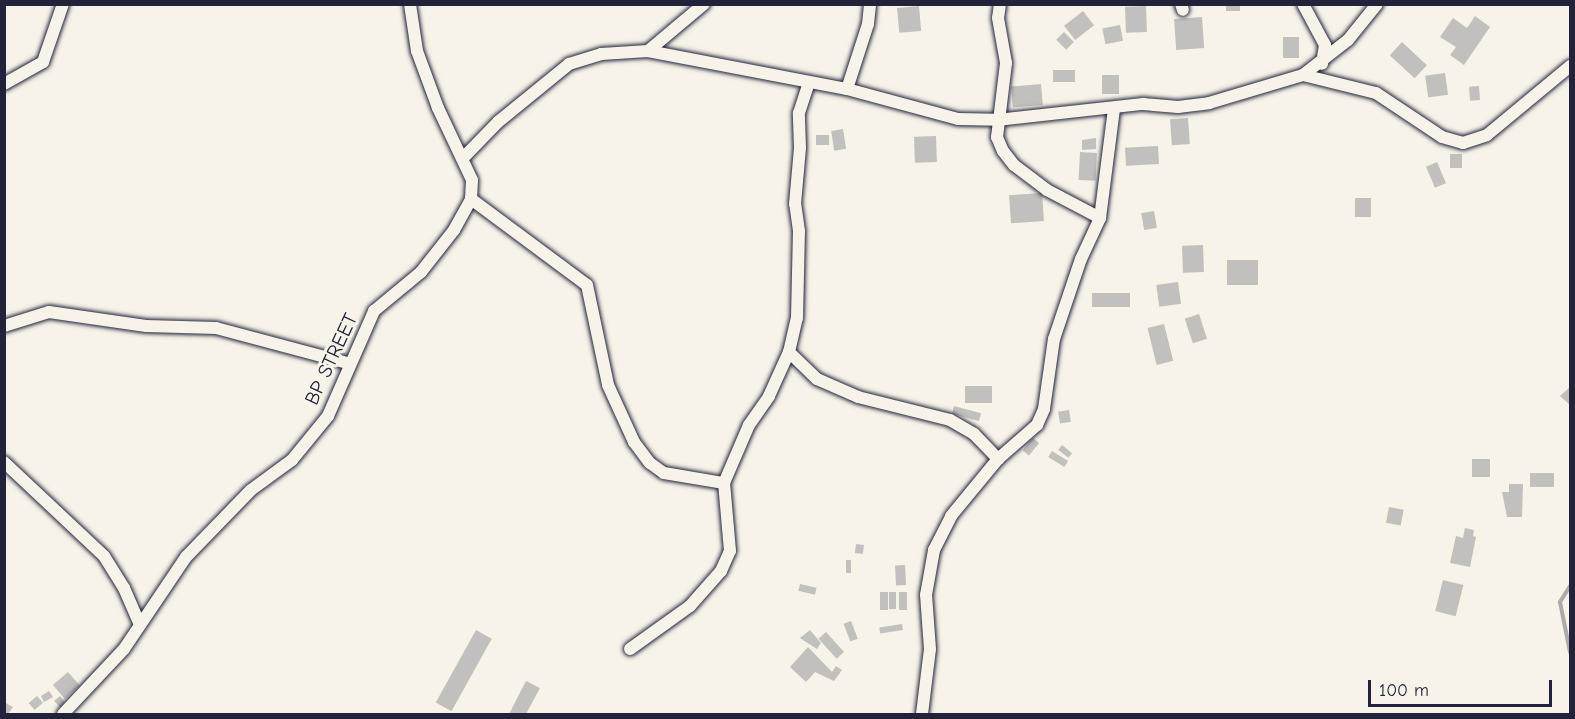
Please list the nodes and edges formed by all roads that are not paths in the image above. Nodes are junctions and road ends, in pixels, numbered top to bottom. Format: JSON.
{"nodes":[{"id":1,"x":63,"y":4,"type":"edge"},
{"id":2,"x":410,"y":4,"type":"edge"},
{"id":3,"x":704,"y":4,"type":"edge"},
{"id":4,"x":870,"y":4,"type":"edge"},
{"id":5,"x":1000,"y":4,"type":"edge"},
{"id":6,"x":1303,"y":4,"type":"edge"},
{"id":7,"x":1377,"y":4,"type":"edge"},
{"id":8,"x":648,"y":51,"type":"junction"},
{"id":9,"x":1322,"y":64,"type":"junction"},
{"id":10,"x":1570,"y":66,"type":"edge"},
{"id":11,"x":1303,"y":75,"type":"junction"},
{"id":12,"x":809,"y":83,"type":"junction"},
{"id":13,"x":4,"y":84,"type":"edge"},
{"id":14,"x":847,"y":89,"type":"junction"},
{"id":15,"x":1114,"y":108,"type":"junction"},
{"id":16,"x":997,"y":120,"type":"junction"},
{"id":17,"x":464,"y":157,"type":"junction"},
{"id":18,"x":471,"y":199,"type":"junction"},
{"id":19,"x":1101,"y":218,"type":"junction"},
{"id":20,"x":4,"y":326,"type":"edge"},
{"id":21,"x":789,"y":352,"type":"junction"},
{"id":22,"x":348,"y":363,"type":"junction"},
{"id":23,"x":998,"y":459,"type":"junction"},
{"id":24,"x":5,"y":464,"type":"edge"},
{"id":25,"x":724,"y":483,"type":"junction"},
{"id":26,"x":140,"y":626,"type":"junction"},
{"id":27,"x":630,"y":649,"type":"dead end"},
{"id":28,"x":63,"y":714,"type":"edge"},
{"id":29,"x":922,"y":714,"type":"edge"}],
"edges":[{"from":1,"to":13,"type":"street"},
{"from":2,"to":17,"type":"street"},
{"from":3,"to":8,"type":"street"},
{"from":4,"to":14,"type":"street"},
{"from":5,"to":16,"type":"street"},
{"from":6,"to":9,"type":"street"},
{"from":7,"to":9,"type":"street"},
{"from":8,"to":12,"type":"street"},
{"from":8,"to":17,"type":"street"},
{"from":9,"to":11,"type":"street"},
{"from":10,"to":11,"type":"street"},
{"from":11,"to":15,"type":"street"},
{"from":12,"to":14,"type":"street"},
{"from":12,"to":21,"type":"street"},
{"from":14,"to":16,"type":"street"},
{"from":15,"to":16,"type":"street"},
{"from":15,"to":19,"type":"street"},
{"from":16,"to":19,"type":"street"},
{"from":17,"to":18,"type":"street"},
{"from":18,"to":22,"type":"street","name":"BP STREET"},
{"from":18,"to":25,"type":"street"},
{"from":19,"to":23,"type":"street"},
{"from":20,"to":22,"type":"street"},
{"from":21,"to":23,"type":"street"},
{"from":21,"to":25,"type":"street"},
{"from":22,"to":26,"type":"street","name":"BP STREET"},
{"from":23,"to":29,"type":"street"},
{"from":24,"to":26,"type":"street"},
{"from":25,"to":27,"type":"street"},
{"from":26,"to":28,"type":"street","name":"BP STREET"}]}
